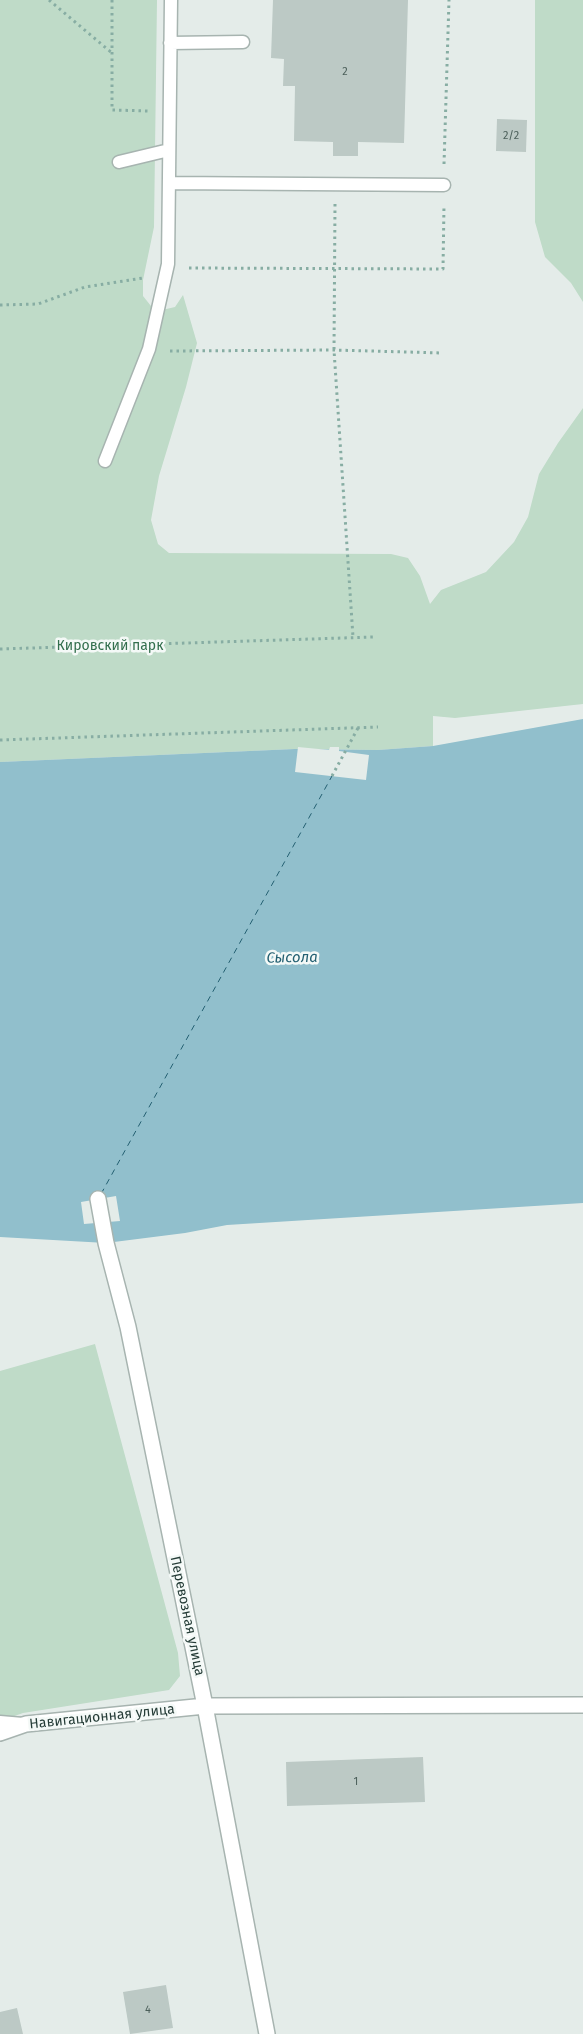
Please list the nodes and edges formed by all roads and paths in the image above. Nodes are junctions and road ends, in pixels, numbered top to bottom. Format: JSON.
{"nodes":[{"id":1,"x":49,"y":0,"type":"edge"},
{"id":2,"x":112,"y":0,"type":"edge"},
{"id":3,"x":171,"y":0,"type":"edge"},
{"id":4,"x":243,"y":42,"type":"dead end"},
{"id":5,"x":170,"y":43,"type":"junction"},
{"id":6,"x":112,"y":53,"type":"junction"},
{"id":7,"x":157,"y":110,"type":"dead end"},
{"id":8,"x":169,"y":150,"type":"junction"},
{"id":9,"x":119,"y":162,"type":"dead end"},
{"id":10,"x":169,"y":182,"type":"junction"},
{"id":11,"x":335,"y":184,"type":"junction"},
{"id":12,"x":444,"y":185,"type":"dead end"},
{"id":13,"x":150,"y":277,"type":"dead end"},
{"id":14,"x":0,"y":305,"type":"edge"},
{"id":15,"x":149,"y":350,"type":"junction"},
{"id":16,"x":334,"y":350,"type":"junction"},
{"id":17,"x":442,"y":353,"type":"dead end"},
{"id":18,"x":105,"y":460,"type":"dead end"},
{"id":19,"x":353,"y":637,"type":"junction"},
{"id":20,"x":374,"y":637,"type":"dead end"},
{"id":21,"x":0,"y":649,"type":"edge"},
{"id":22,"x":378,"y":727,"type":"dead end"},
{"id":23,"x":358,"y":728,"type":"junction"},
{"id":24,"x":0,"y":740,"type":"edge"},
{"id":25,"x":332,"y":776,"type":"dead end"},
{"id":26,"x":98,"y":1199,"type":"dead end"},
{"id":27,"x":205,"y":1706,"type":"junction"},
{"id":28,"x":583,"y":1706,"type":"edge"},
{"id":29,"x":0,"y":1722,"type":"edge"},
{"id":30,"x":26,"y":1724,"type":"junction"},
{"id":31,"x":0,"y":1733,"type":"edge"},
{"id":32,"x":267,"y":2034,"type":"edge"}],
"edges":[{"from":1,"to":6,"type":"path"},
{"from":2,"to":6,"type":"path"},
{"from":3,"to":5,"type":"lane"},
{"from":4,"to":5,"type":"lane"},
{"from":5,"to":8,"type":"lane"},
{"from":6,"to":7,"type":"path"},
{"from":8,"to":9,"type":"lane"},
{"from":8,"to":10,"type":"lane"},
{"from":10,"to":11,"type":"lane"},
{"from":10,"to":15,"type":"lane"},
{"from":11,"to":12,"type":"lane"},
{"from":11,"to":16,"type":"path"},
{"from":13,"to":14,"type":"path"},
{"from":15,"to":16,"type":"path"},
{"from":15,"to":18,"type":"lane"},
{"from":16,"to":17,"type":"path"},
{"from":16,"to":19,"type":"path"},
{"from":19,"to":20,"type":"path"},
{"from":19,"to":21,"type":"path"},
{"from":22,"to":23,"type":"path"},
{"from":23,"to":24,"type":"path"},
{"from":23,"to":25,"type":"path"},
{"from":26,"to":27,"type":"street","name":"Перевозная улица"},
{"from":27,"to":28,"type":"street","name":"Навигационная улица"},
{"from":27,"to":30,"type":"street","name":"Навигационная улица"},
{"from":27,"to":32,"type":"street","name":"Перевозная улица"},
{"from":29,"to":30,"type":"lane"},
{"from":30,"to":31,"type":"street","name":"Навигационная улица"}]}
